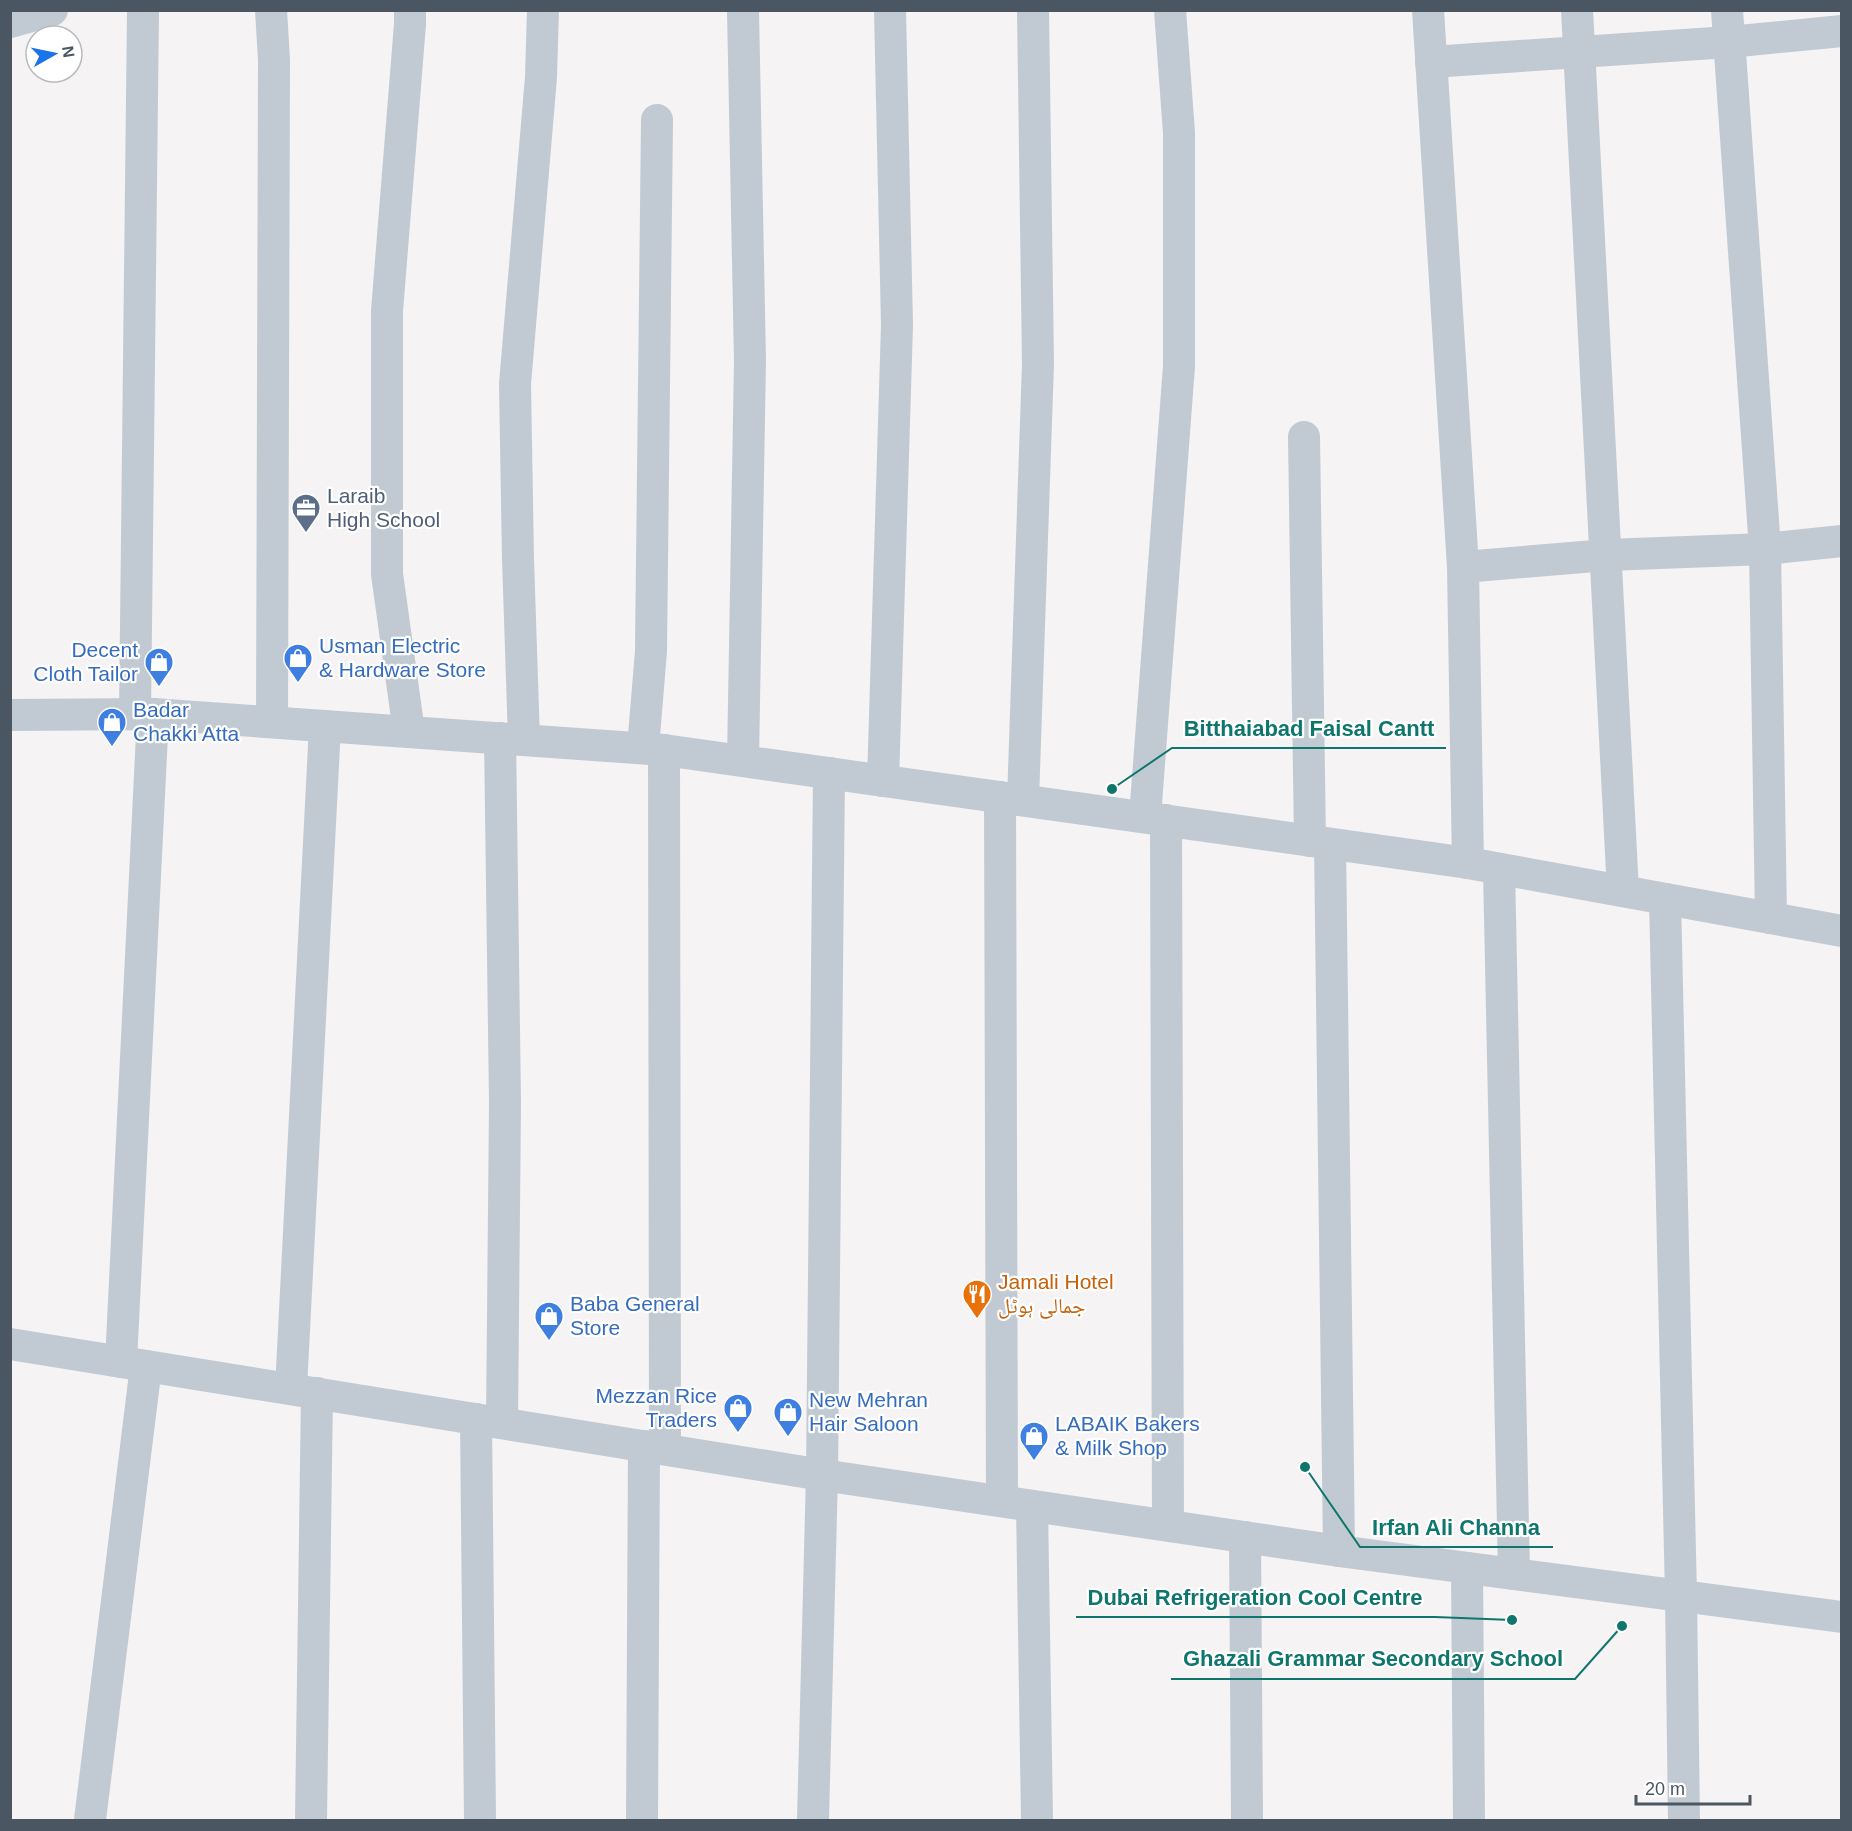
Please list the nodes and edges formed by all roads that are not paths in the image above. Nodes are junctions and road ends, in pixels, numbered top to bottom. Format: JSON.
{"nodes":[{"id":1,"x":52,"y":10,"type":"edge"},
{"id":2,"x":143,"y":10,"type":"edge"},
{"id":3,"x":271,"y":10,"type":"edge"},
{"id":4,"x":410,"y":10,"type":"edge"},
{"id":5,"x":543,"y":10,"type":"edge"},
{"id":6,"x":742,"y":10,"type":"edge"},
{"id":7,"x":890,"y":10,"type":"edge"},
{"id":8,"x":1034,"y":10,"type":"edge"},
{"id":9,"x":1170,"y":10,"type":"edge"},
{"id":10,"x":1428,"y":10,"type":"edge"},
{"id":11,"x":1577,"y":10,"type":"edge"},
{"id":12,"x":1727,"y":10,"type":"edge"},
{"id":13,"x":10,"y":22,"type":"edge"},
{"id":14,"x":1842,"y":32,"type":"edge"},
{"id":15,"x":1729,"y":42,"type":"junction"},
{"id":16,"x":1579,"y":52,"type":"junction"},
{"id":17,"x":1431,"y":62,"type":"junction"},
{"id":18,"x":657,"y":120,"type":"dead end"},
{"id":19,"x":1304,"y":436,"type":"dead end"},
{"id":20,"x":1842,"y":541,"type":"edge"},
{"id":21,"x":1765,"y":549,"type":"junction"},
{"id":22,"x":1607,"y":555,"type":"junction"},
{"id":23,"x":1463,"y":567,"type":"junction"},
{"id":24,"x":144,"y":714,"type":"junction"},
{"id":25,"x":10,"y":715,"type":"edge"},
{"id":26,"x":272,"y":722,"type":"junction"},
{"id":27,"x":325,"y":726,"type":"junction"},
{"id":28,"x":409,"y":732,"type":"junction"},
{"id":29,"x":512,"y":739,"type":"junction"},
{"id":30,"x":654,"y":749,"type":"junction"},
{"id":31,"x":743,"y":760,"type":"junction"},
{"id":32,"x":829,"y":773,"type":"junction"},
{"id":33,"x":883,"y":781,"type":"junction"},
{"id":34,"x":1012,"y":798,"type":"junction"},
{"id":35,"x":1155,"y":819,"type":"junction"},
{"id":36,"x":1320,"y":842,"type":"junction"},
{"id":37,"x":1468,"y":863,"type":"junction"},
{"id":38,"x":1499,"y":869,"type":"junction"},
{"id":39,"x":1623,"y":891,"type":"junction"},
{"id":40,"x":1665,"y":899,"type":"junction"},
{"id":41,"x":1771,"y":918,"type":"junction"},
{"id":42,"x":1842,"y":931,"type":"edge"},
{"id":43,"x":10,"y":1344,"type":"edge"},
{"id":44,"x":134,"y":1364,"type":"junction"},
{"id":45,"x":304,"y":1391,"type":"junction"},
{"id":46,"x":489,"y":1421,"type":"junction"},
{"id":47,"x":655,"y":1448,"type":"junction"},
{"id":48,"x":822,"y":1475,"type":"junction"},
{"id":49,"x":1002,"y":1501,"type":"junction"},
{"id":50,"x":1032,"y":1506,"type":"junction"},
{"id":51,"x":1168,"y":1526,"type":"junction"},
{"id":52,"x":1245,"y":1537,"type":"junction"},
{"id":53,"x":1338,"y":1551,"type":"junction"},
{"id":54,"x":1467,"y":1568,"type":"junction"},
{"id":55,"x":1514,"y":1574,"type":"junction"},
{"id":56,"x":1681,"y":1596,"type":"junction"},
{"id":57,"x":1842,"y":1617,"type":"edge"},
{"id":58,"x":90,"y":1821,"type":"edge"},
{"id":59,"x":311,"y":1821,"type":"edge"},
{"id":60,"x":480,"y":1821,"type":"edge"},
{"id":61,"x":642,"y":1821,"type":"edge"},
{"id":62,"x":813,"y":1821,"type":"edge"},
{"id":63,"x":1037,"y":1821,"type":"edge"},
{"id":64,"x":1247,"y":1821,"type":"edge"},
{"id":65,"x":1469,"y":1821,"type":"edge"},
{"id":66,"x":1684,"y":1821,"type":"edge"}],
"edges":[{"from":1,"to":13,"type":"street"},
{"from":2,"to":24,"type":"street"},
{"from":3,"to":26,"type":"street"},
{"from":4,"to":28,"type":"street"},
{"from":5,"to":29,"type":"street"},
{"from":6,"to":31,"type":"street"},
{"from":7,"to":33,"type":"street"},
{"from":8,"to":34,"type":"street"},
{"from":9,"to":35,"type":"street"},
{"from":10,"to":17,"type":"street"},
{"from":11,"to":16,"type":"street"},
{"from":12,"to":15,"type":"street"},
{"from":14,"to":15,"type":"street"},
{"from":15,"to":16,"type":"street"},
{"from":15,"to":21,"type":"street"},
{"from":16,"to":17,"type":"street"},
{"from":16,"to":22,"type":"street"},
{"from":17,"to":23,"type":"street"},
{"from":18,"to":30,"type":"street"},
{"from":19,"to":36,"type":"street"},
{"from":20,"to":21,"type":"street"},
{"from":21,"to":22,"type":"street"},
{"from":21,"to":41,"type":"street"},
{"from":22,"to":23,"type":"street"},
{"from":22,"to":39,"type":"street"},
{"from":23,"to":37,"type":"street"},
{"from":24,"to":25,"type":"street"},
{"from":24,"to":26,"type":"street"},
{"from":24,"to":44,"type":"street"},
{"from":26,"to":27,"type":"street"},
{"from":27,"to":28,"type":"street"},
{"from":27,"to":45,"type":"street"},
{"from":28,"to":29,"type":"street"},
{"from":29,"to":30,"type":"street"},
{"from":29,"to":46,"type":"street"},
{"from":30,"to":31,"type":"street"},
{"from":30,"to":47,"type":"street"},
{"from":31,"to":32,"type":"street"},
{"from":32,"to":33,"type":"street"},
{"from":32,"to":48,"type":"street"},
{"from":33,"to":34,"type":"street"},
{"from":34,"to":35,"type":"street"},
{"from":34,"to":49,"type":"street"},
{"from":35,"to":36,"type":"street"},
{"from":35,"to":51,"type":"street"},
{"from":36,"to":37,"type":"street"},
{"from":36,"to":53,"type":"street"},
{"from":37,"to":38,"type":"street"},
{"from":38,"to":39,"type":"street"},
{"from":38,"to":55,"type":"street"},
{"from":39,"to":40,"type":"street"},
{"from":40,"to":41,"type":"street"},
{"from":40,"to":56,"type":"street"},
{"from":41,"to":42,"type":"street"},
{"from":43,"to":44,"type":"street"},
{"from":44,"to":45,"type":"street"},
{"from":44,"to":58,"type":"street"},
{"from":45,"to":46,"type":"street"},
{"from":45,"to":59,"type":"street"},
{"from":46,"to":47,"type":"street"},
{"from":46,"to":60,"type":"street"},
{"from":47,"to":48,"type":"street"},
{"from":47,"to":61,"type":"street"},
{"from":48,"to":49,"type":"street"},
{"from":48,"to":62,"type":"street"},
{"from":49,"to":50,"type":"street"},
{"from":50,"to":51,"type":"street"},
{"from":50,"to":63,"type":"street"},
{"from":51,"to":52,"type":"street"},
{"from":52,"to":53,"type":"street"},
{"from":52,"to":64,"type":"street"},
{"from":53,"to":54,"type":"street"},
{"from":54,"to":55,"type":"street"},
{"from":54,"to":65,"type":"street"},
{"from":55,"to":56,"type":"street"},
{"from":56,"to":57,"type":"street"},
{"from":56,"to":66,"type":"street"}]}
